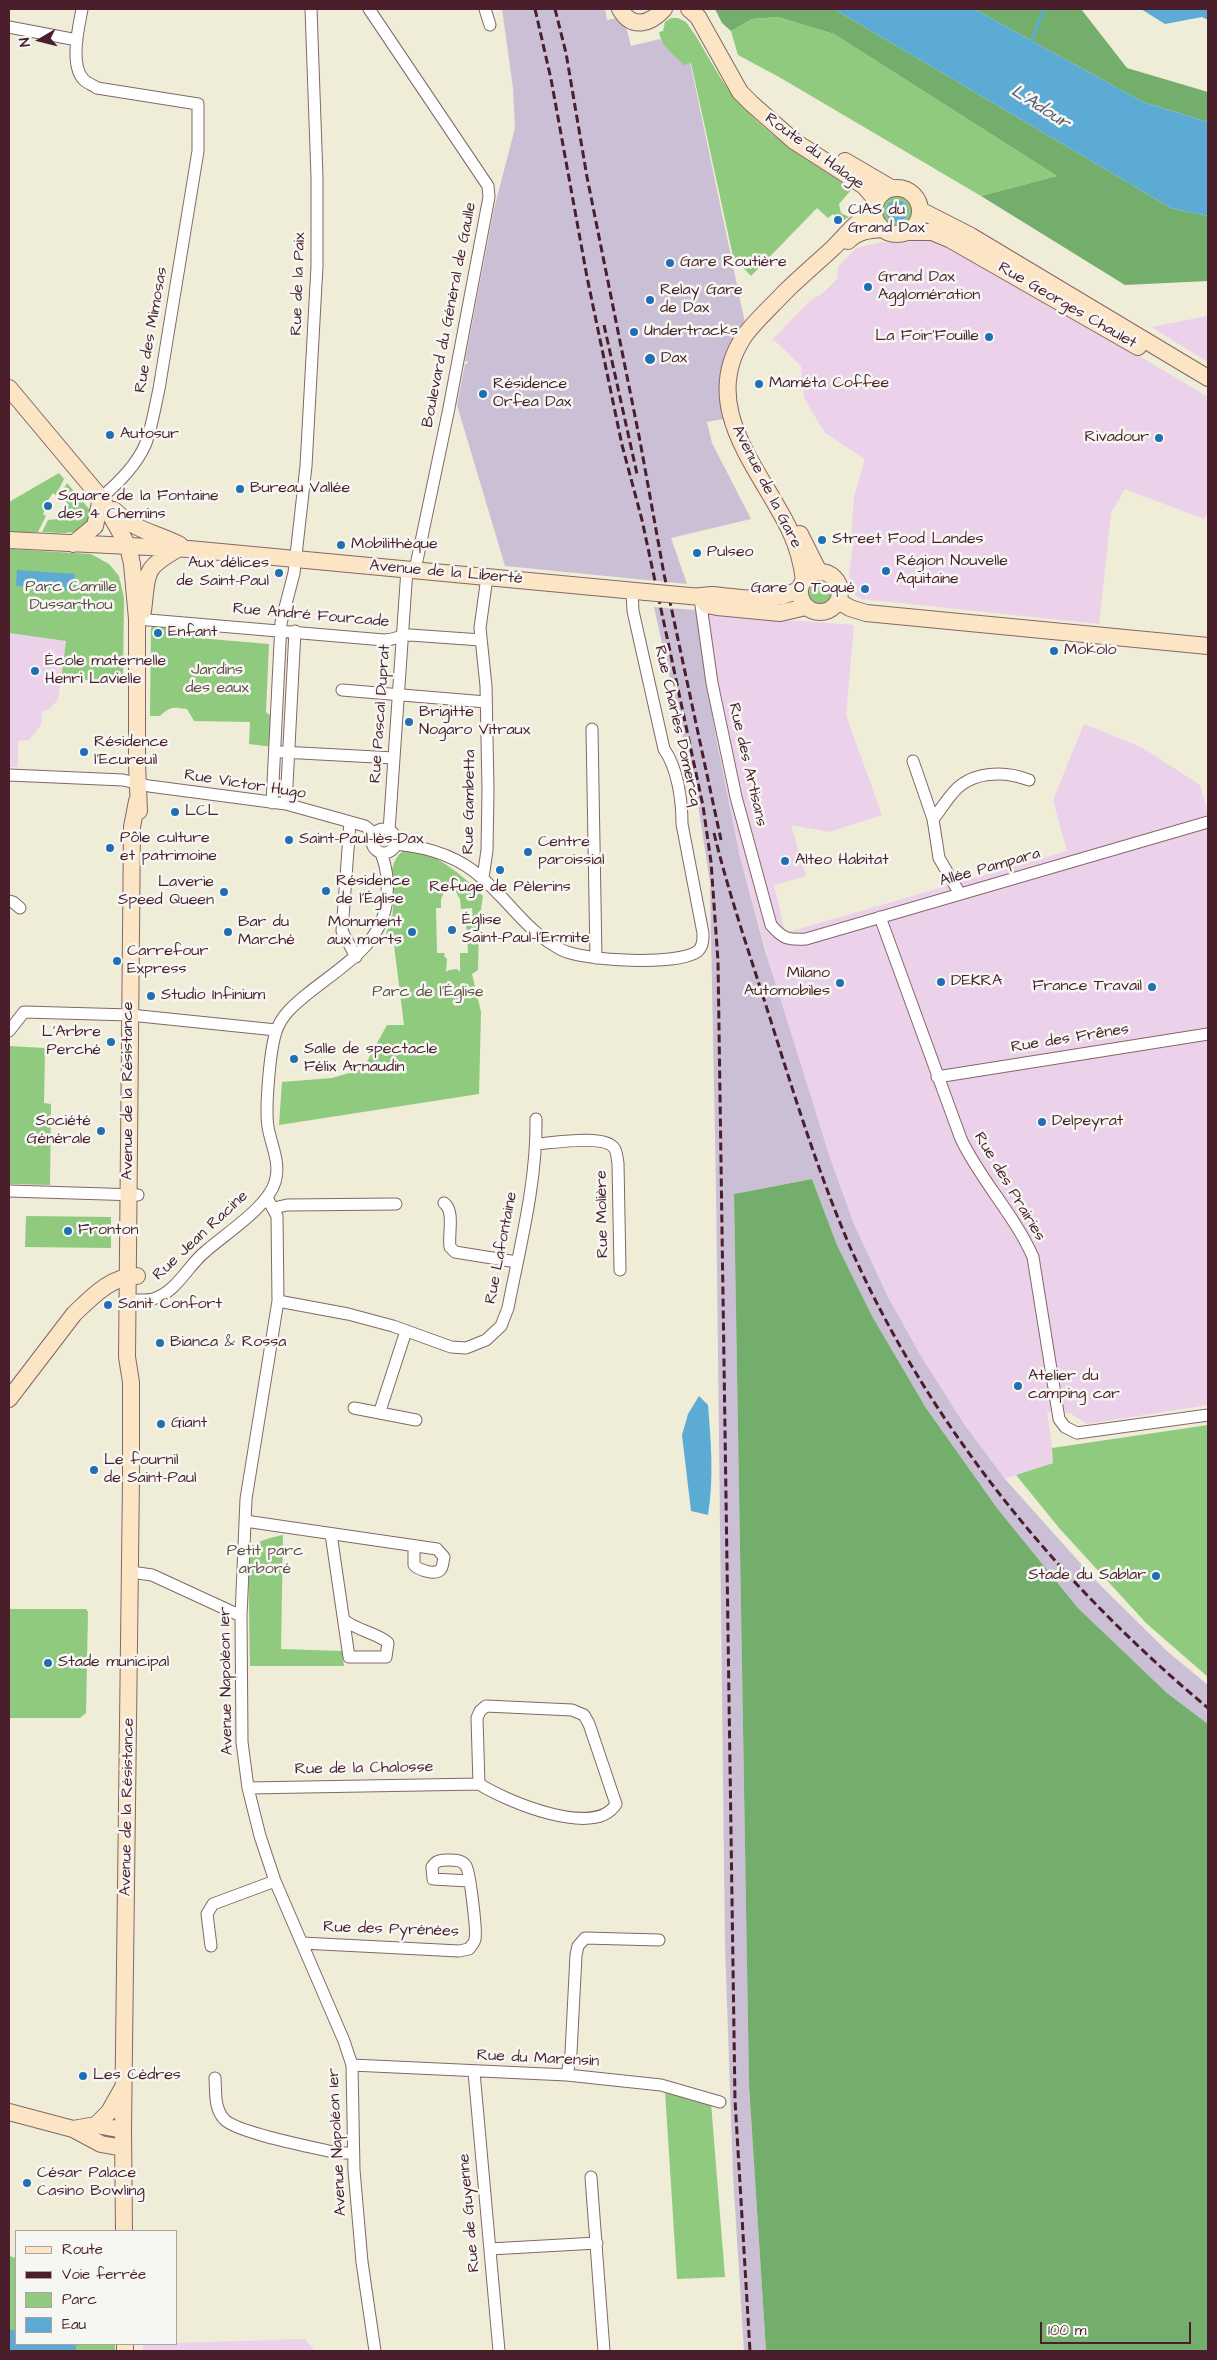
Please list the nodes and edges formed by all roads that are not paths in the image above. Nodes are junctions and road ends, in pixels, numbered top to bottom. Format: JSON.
{"nodes":[{"id":1,"x":82,"y":9,"type":"edge"},
{"id":2,"x":311,"y":9,"type":"edge"},
{"id":3,"x":369,"y":9,"type":"edge"},
{"id":4,"x":485,"y":9,"type":"edge"},
{"id":5,"x":620,"y":9,"type":"edge"},
{"id":6,"x":664,"y":9,"type":"edge"},
{"id":7,"x":672,"y":9,"type":"edge"},
{"id":8,"x":679,"y":9,"type":"edge"},
{"id":9,"x":689,"y":9,"type":"edge"},
{"id":10,"x":490,"y":25,"type":"dead end"},
{"id":11,"x":9,"y":27,"type":"edge"},
{"id":12,"x":77,"y":40,"type":"junction"},
{"id":13,"x":735,"y":80,"type":"junction"},
{"id":14,"x":891,"y":188,"type":"junction"},
{"id":15,"x":875,"y":206,"type":"junction"},
{"id":16,"x":920,"y":210,"type":"junction"},
{"id":17,"x":882,"y":229,"type":"junction"},
{"id":18,"x":908,"y":232,"type":"junction"},
{"id":19,"x":1172,"y":358,"type":"junction"},
{"id":20,"x":1208,"y":378,"type":"edge"},
{"id":21,"x":9,"y":388,"type":"edge"},
{"id":22,"x":101,"y":498,"type":"junction"},
{"id":23,"x":9,"y":540,"type":"edge"},
{"id":24,"x":73,"y":544,"type":"junction"},
{"id":25,"x":128,"y":546,"type":"junction"},
{"id":26,"x":183,"y":549,"type":"junction"},
{"id":27,"x":295,"y":559,"type":"junction"},
{"id":28,"x":411,"y":570,"type":"junction"},
{"id":29,"x":819,"y":572,"type":"junction"},
{"id":30,"x":487,"y":577,"type":"junction"},
{"id":31,"x":802,"y":585,"type":"junction"},
{"id":32,"x":639,"y":591,"type":"junction"},
{"id":33,"x":700,"y":598,"type":"junction"},
{"id":34,"x":838,"y":602,"type":"junction"},
{"id":35,"x":806,"y":607,"type":"junction"},
{"id":36,"x":138,"y":622,"type":"junction"},
{"id":37,"x":281,"y":630,"type":"junction"},
{"id":38,"x":295,"y":631,"type":"junction"},
{"id":39,"x":403,"y":635,"type":"junction"},
{"id":40,"x":481,"y":640,"type":"junction"},
{"id":41,"x":1208,"y":646,"type":"edge"},
{"id":42,"x":342,"y":690,"type":"dead end"},
{"id":43,"x":398,"y":696,"type":"junction"},
{"id":44,"x":486,"y":702,"type":"junction"},
{"id":45,"x":592,"y":729,"type":"dead end"},
{"id":46,"x":275,"y":752,"type":"junction"},
{"id":47,"x":289,"y":752,"type":"junction"},
{"id":48,"x":394,"y":758,"type":"junction"},
{"id":49,"x":913,"y":761,"type":"dead end"},
{"id":50,"x":9,"y":775,"type":"edge"},
{"id":51,"x":1029,"y":780,"type":"dead end"},
{"id":52,"x":137,"y":783,"type":"junction"},
{"id":53,"x":272,"y":803,"type":"junction"},
{"id":54,"x":286,"y":804,"type":"junction"},
{"id":55,"x":933,"y":819,"type":"junction"},
{"id":56,"x":350,"y":822,"type":"junction"},
{"id":57,"x":1208,"y":822,"type":"edge"},
{"id":58,"x":389,"y":831,"type":"junction"},
{"id":59,"x":375,"y":834,"type":"junction"},
{"id":60,"x":396,"y":844,"type":"junction"},
{"id":61,"x":381,"y":853,"type":"junction"},
{"id":62,"x":483,"y":878,"type":"junction"},
{"id":63,"x":960,"y":894,"type":"junction"},
{"id":64,"x":9,"y":902,"type":"edge"},
{"id":65,"x":20,"y":908,"type":"dead end"},
{"id":66,"x":880,"y":917,"type":"junction"},
{"id":67,"x":780,"y":935,"type":"joint"},
{"id":68,"x":356,"y":957,"type":"junction"},
{"id":69,"x":596,"y":958,"type":"junction"},
{"id":70,"x":134,"y":1016,"type":"junction"},
{"id":71,"x":276,"y":1030,"type":"junction"},
{"id":72,"x":9,"y":1031,"type":"edge"},
{"id":73,"x":1208,"y":1034,"type":"edge"},
{"id":74,"x":937,"y":1077,"type":"junction"},
{"id":75,"x":536,"y":1119,"type":"dead end"},
{"id":76,"x":536,"y":1144,"type":"junction"},
{"id":77,"x":9,"y":1191,"type":"edge"},
{"id":78,"x":133,"y":1195,"type":"junction"},
{"id":79,"x":267,"y":1198,"type":"junction"},
{"id":80,"x":444,"y":1203,"type":"dead end"},
{"id":81,"x":396,"y":1204,"type":"dead end"},
{"id":82,"x":274,"y":1208,"type":"junction"},
{"id":83,"x":516,"y":1262,"type":"junction"},
{"id":84,"x":620,"y":1270,"type":"dead end"},
{"id":85,"x":132,"y":1276,"type":"junction"},
{"id":86,"x":132,"y":1300,"type":"junction"},
{"id":87,"x":278,"y":1301,"type":"junction"},
{"id":88,"x":406,"y":1331,"type":"junction"},
{"id":89,"x":9,"y":1399,"type":"edge"},
{"id":90,"x":354,"y":1408,"type":"dead end"},
{"id":91,"x":380,"y":1411,"type":"junction"},
{"id":92,"x":1208,"y":1416,"type":"edge"},
{"id":93,"x":416,"y":1420,"type":"dead end"},
{"id":94,"x":245,"y":1521,"type":"junction"},
{"id":95,"x":331,"y":1534,"type":"junction"},
{"id":96,"x":414,"y":1547,"type":"dead end"},
{"id":97,"x":131,"y":1572,"type":"junction"},
{"id":98,"x":242,"y":1616,"type":"junction"},
{"id":99,"x":344,"y":1620,"type":"dead end"},
{"id":100,"x":479,"y":1784,"type":"junction"},
{"id":101,"x":248,"y":1788,"type":"junction"},
{"id":102,"x":275,"y":1881,"type":"junction"},
{"id":103,"x":469,"y":1881,"type":"dead end"},
{"id":104,"x":660,"y":1940,"type":"dead end"},
{"id":105,"x":302,"y":1943,"type":"junction"},
{"id":106,"x":211,"y":1946,"type":"dead end"},
{"id":107,"x":352,"y":2065,"type":"junction"},
{"id":108,"x":474,"y":2072,"type":"junction"},
{"id":109,"x":567,"y":2075,"type":"junction"},
{"id":110,"x":215,"y":2078,"type":"dead end"},
{"id":111,"x":123,"y":2087,"type":"junction"},
{"id":112,"x":720,"y":2102,"type":"dead end"},
{"id":113,"x":9,"y":2112,"type":"edge"},
{"id":114,"x":96,"y":2125,"type":"junction"},
{"id":115,"x":73,"y":2128,"type":"junction"},
{"id":116,"x":123,"y":2130,"type":"junction"},
{"id":117,"x":123,"y":2148,"type":"junction"},
{"id":118,"x":353,"y":2153,"type":"junction"},
{"id":119,"x":592,"y":2177,"type":"dead end"},
{"id":120,"x":124,"y":2230,"type":"edge"},
{"id":121,"x":597,"y":2243,"type":"junction"},
{"id":122,"x":490,"y":2249,"type":"junction"},
{"id":123,"x":374,"y":2351,"type":"edge"},
{"id":124,"x":498,"y":2351,"type":"edge"},
{"id":125,"x":604,"y":2351,"type":"edge"}],
"edges":[{"from":1,"to":12,"type":"street"},
{"from":2,"to":27,"type":"street","name":"Rue de la Paix"},
{"from":3,"to":28,"type":"street","name":"Boulevard du Général de Gaulle"},
{"from":4,"to":10,"type":"street"},
{"from":5,"to":6,"type":"main road"},
{"from":7,"to":8,"type":"main road"},
{"from":9,"to":13,"type":"main road","name":"Route du Halage"},
{"from":11,"to":12,"type":"street"},
{"from":12,"to":22,"type":"street","name":"Rue des Mimosas"},
{"from":13,"to":14,"type":"main road","name":"Route du Halage"},
{"from":13,"to":15,"type":"main road","name":"Route du Halage"},
{"from":14,"to":15,"type":"main road"},
{"from":14,"to":16,"type":"main road"},
{"from":15,"to":17,"type":"main road"},
{"from":15,"to":31,"type":"main road","name":"Avenue de la Gare"},
{"from":16,"to":18,"type":"main road"},
{"from":16,"to":19,"type":"main road","name":"Rue Georges Chaulet"},
{"from":17,"to":18,"type":"main road"},
{"from":17,"to":29,"type":"main road","name":"Avenue de la Gare"},
{"from":18,"to":19,"type":"main road","name":"Rue Georges Chaulet"},
{"from":19,"to":20,"type":"main road","name":"Rue Georges Chaulet"},
{"from":21,"to":22,"type":"main road"},
{"from":22,"to":24,"type":"main road"},
{"from":22,"to":25,"type":"main road","name":"Avenue de la Résistance"},
{"from":22,"to":26,"type":"main road"},
{"from":23,"to":24,"type":"main road","name":"Avenue de la Liberté"},
{"from":24,"to":25,"type":"main road","name":"Avenue de la Liberté"},
{"from":25,"to":26,"type":"main road","name":"Avenue de la Liberté"},
{"from":25,"to":36,"type":"main road","name":"Avenue de la Résistance"},
{"from":26,"to":27,"type":"main road","name":"Avenue de la Liberté"},
{"from":26,"to":36,"type":"main road","name":"Avenue de la Résistance"},
{"from":27,"to":28,"type":"main road","name":"Avenue de la Liberté"},
{"from":27,"to":37,"type":"street","name":"Rue de la Paix"},
{"from":28,"to":30,"type":"main road","name":"Avenue de la Liberté"},
{"from":28,"to":39,"type":"street","name":"Rue Pascal Duprat"},
{"from":29,"to":31,"type":"main road"},
{"from":29,"to":34,"type":"main road"},
{"from":30,"to":32,"type":"main road","name":"Avenue de la Liberté"},
{"from":30,"to":40,"type":"street","name":"Rue Gambetta"},
{"from":31,"to":33,"type":"main road"},
{"from":31,"to":35,"type":"main road"},
{"from":32,"to":33,"type":"main road","name":"Avenue de la Liberté","bridge":true},
{"from":32,"to":69,"type":"street","name":"Rue Charles Domercq"},
{"from":33,"to":35,"type":"main road"},
{"from":33,"to":67,"type":"street","name":"Rue des Artisans"},
{"from":34,"to":35,"type":"main road"},
{"from":34,"to":41,"type":"main road"},
{"from":36,"to":37,"type":"street","name":"Rue André Fourcade"},
{"from":36,"to":52,"type":"main road","name":"Avenue de la Résistance"},
{"from":37,"to":38,"type":"street","name":"Rue André Fourcade"},
{"from":37,"to":46,"type":"street","name":"Rue de la Paix"},
{"from":38,"to":39,"type":"street","name":"Rue André Fourcade"},
{"from":38,"to":47,"type":"street"},
{"from":39,"to":40,"type":"street","name":"Rue André Fourcade"},
{"from":39,"to":43,"type":"street","name":"Rue Pascal Duprat"},
{"from":40,"to":44,"type":"street","name":"Rue Gambetta"},
{"from":42,"to":43,"type":"street"},
{"from":43,"to":44,"type":"street"},
{"from":43,"to":48,"type":"street","name":"Rue Pascal Duprat"},
{"from":44,"to":62,"type":"street","name":"Rue Gambetta"},
{"from":45,"to":69,"type":"street"},
{"from":46,"to":47,"type":"street"},
{"from":46,"to":53,"type":"street","name":"Rue de la Paix"},
{"from":47,"to":48,"type":"street"},
{"from":47,"to":54,"type":"street"},
{"from":48,"to":58,"type":"street","name":"Rue Pascal Duprat"},
{"from":49,"to":55,"type":"street"},
{"from":50,"to":52,"type":"street","name":"Rue Victor Hugo"},
{"from":51,"to":55,"type":"street"},
{"from":52,"to":53,"type":"street","name":"Rue Victor Hugo"},
{"from":52,"to":70,"type":"main road","name":"Avenue de la Résistance"},
{"from":53,"to":54,"type":"street","name":"Rue Victor Hugo"},
{"from":54,"to":56,"type":"street","name":"Rue Victor Hugo"},
{"from":55,"to":63,"type":"street"},
{"from":56,"to":59,"type":"street","name":"Rue Victor Hugo"},
{"from":56,"to":68,"type":"street"},
{"from":57,"to":63,"type":"street","name":"Allée Pampara"},
{"from":58,"to":59,"type":"street"},
{"from":58,"to":60,"type":"street"},
{"from":59,"to":61,"type":"street"},
{"from":60,"to":61,"type":"street"},
{"from":60,"to":62,"type":"street"},
{"from":61,"to":68,"type":"street"},
{"from":62,"to":69,"type":"street"},
{"from":63,"to":66,"type":"street","name":"Allée Pampara"},
{"from":64,"to":65,"type":"street"},
{"from":66,"to":67,"type":"street","name":"Allée Pampara"},
{"from":66,"to":74,"type":"street","name":"Rue des Prairies"},
{"from":68,"to":71,"type":"street"},
{"from":70,"to":71,"type":"street"},
{"from":70,"to":72,"type":"street"},
{"from":70,"to":78,"type":"main road","name":"Avenue de la Résistance"},
{"from":71,"to":79,"type":"street"},
{"from":73,"to":74,"type":"street","name":"Rue des Frênes"},
{"from":74,"to":92,"type":"street","name":"Rue des Prairies"},
{"from":75,"to":76,"type":"street","name":"Rue Lafontaine"},
{"from":76,"to":83,"type":"street","name":"Rue Lafontaine"},
{"from":76,"to":84,"type":"street","name":"Rue Molière"},
{"from":77,"to":78,"type":"street"},
{"from":78,"to":85,"type":"main road","name":"Avenue de la Résistance"},
{"from":79,"to":82,"type":"street","name":"Avenue Napoléon 1er"},
{"from":79,"to":86,"type":"street","name":"Rue Jean Racine"},
{"from":80,"to":83,"type":"street"},
{"from":81,"to":82,"type":"street"},
{"from":82,"to":87,"type":"street","name":"Avenue Napoléon 1er"},
{"from":83,"to":88,"type":"street","name":"Rue Lafontaine"},
{"from":85,"to":86,"type":"main road","name":"Avenue de la Résistance"},
{"from":85,"to":89,"type":"main road"},
{"from":86,"to":97,"type":"main road","name":"Avenue de la Résistance"},
{"from":87,"to":88,"type":"street","name":"Rue Lafontaine"},
{"from":87,"to":94,"type":"street","name":"Avenue Napoléon 1er"},
{"from":88,"to":91,"type":"street"},
{"from":90,"to":91,"type":"street"},
{"from":91,"to":93,"type":"street"},
{"from":94,"to":95,"type":"street"},
{"from":94,"to":98,"type":"street","name":"Avenue Napoléon 1er"},
{"from":95,"to":96,"type":"street"},
{"from":95,"to":99,"type":"street"},
{"from":97,"to":98,"type":"street"},
{"from":97,"to":111,"type":"main road","name":"Avenue de la Résistance"},
{"from":98,"to":101,"type":"street","name":"Avenue Napoléon 1er"},
{"from":100,"to":100,"type":"street","name":"Rue de la Chalosse"},
{"from":100,"to":101,"type":"street","name":"Rue de la Chalosse"},
{"from":101,"to":102,"type":"street","name":"Avenue Napoléon 1er"},
{"from":102,"to":105,"type":"street","name":"Avenue Napoléon 1er"},
{"from":102,"to":106,"type":"street"},
{"from":103,"to":105,"type":"street","name":"Rue des Pyrénées"},
{"from":104,"to":109,"type":"street"},
{"from":105,"to":107,"type":"street","name":"Avenue Napoléon 1er"},
{"from":107,"to":108,"type":"street","name":"Rue du Marensin"},
{"from":107,"to":118,"type":"street","name":"Avenue Napoléon 1er"},
{"from":108,"to":109,"type":"street","name":"Rue du Marensin"},
{"from":108,"to":122,"type":"street","name":"Rue de Guyenne"},
{"from":109,"to":112,"type":"street","name":"Rue du Marensin"},
{"from":110,"to":118,"type":"street"},
{"from":111,"to":114,"type":"main road"},
{"from":111,"to":116,"type":"main road","name":"Avenue de la Résistance"},
{"from":113,"to":115,"type":"main road"},
{"from":114,"to":115,"type":"main road"},
{"from":114,"to":116,"type":"main road"},
{"from":115,"to":117,"type":"main road"},
{"from":116,"to":117,"type":"main road","name":"Avenue de la Résistance"},
{"from":117,"to":120,"type":"main road","name":"Avenue de la Résistance"},
{"from":118,"to":123,"type":"street","name":"Avenue Napoléon 1er"},
{"from":119,"to":121,"type":"street"},
{"from":121,"to":122,"type":"street"},
{"from":121,"to":125,"type":"street"},
{"from":122,"to":124,"type":"street","name":"Rue de Guyenne"}]}
